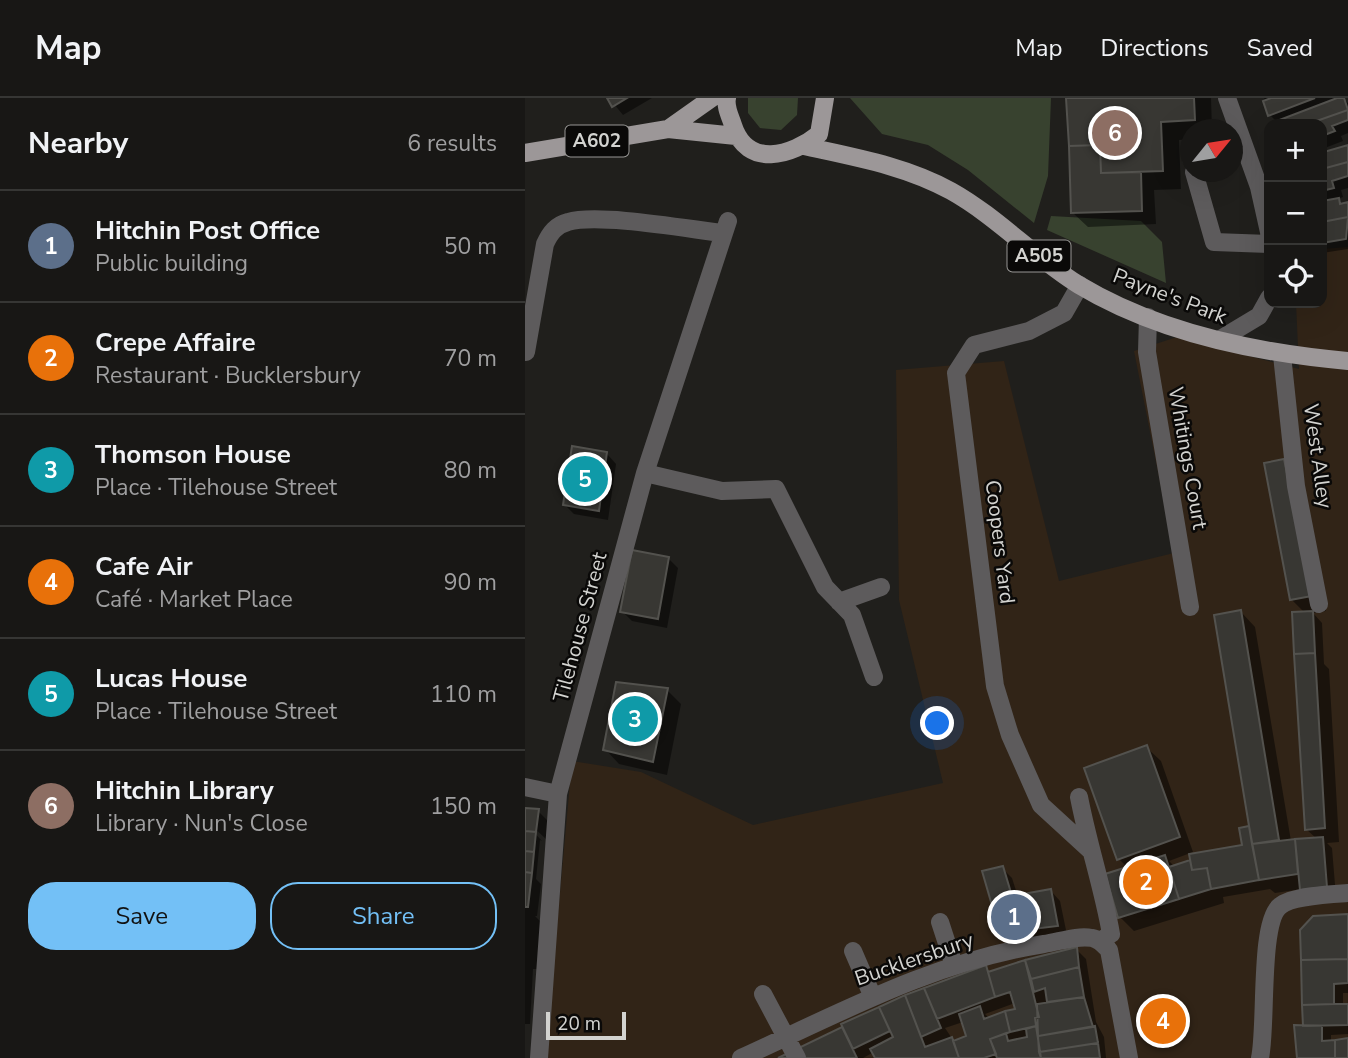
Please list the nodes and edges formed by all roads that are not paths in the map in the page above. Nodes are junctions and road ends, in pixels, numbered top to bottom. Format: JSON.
{"nodes":[{"id":1,"x":712,"y":98,"type":"edge"},
{"id":2,"x":727,"y":98,"type":"edge"},
{"id":3,"x":825,"y":98,"type":"edge"},
{"id":4,"x":1227,"y":98,"type":"edge"},
{"id":5,"x":1232,"y":119,"type":"edge"},
{"id":6,"x":668,"y":129,"type":"junction"},
{"id":7,"x":736,"y":135,"type":"junction"},
{"id":8,"x":804,"y":146,"type":"junction"},
{"id":9,"x":525,"y":153,"type":"edge"},
{"id":10,"x":1243,"y":155,"type":"edge"},
{"id":11,"x":1197,"y":182,"type":"edge"},
{"id":12,"x":1264,"y":210,"type":"edge"},
{"id":13,"x":1264,"y":244,"type":"edge"},
{"id":14,"x":1080,"y":285,"type":"junction"},
{"id":15,"x":1264,"y":307,"type":"edge"},
{"id":16,"x":1148,"y":317,"type":"junction"},
{"id":17,"x":1219,"y":340,"type":"junction"},
{"id":18,"x":526,"y":352,"type":"edge"},
{"id":19,"x":1282,"y":355,"type":"junction"},
{"id":20,"x":1348,"y":360,"type":"edge"},
{"id":21,"x":645,"y":473,"type":"junction"},
{"id":22,"x":881,"y":587,"type":"dead end"},
{"id":23,"x":839,"y":602,"type":"junction"},
{"id":24,"x":1319,"y":604,"type":"dead end"},
{"id":25,"x":1189,"y":607,"type":"dead end"},
{"id":26,"x":874,"y":677,"type":"dead end"},
{"id":27,"x":525,"y":787,"type":"edge"},
{"id":28,"x":558,"y":794,"type":"junction"},
{"id":29,"x":1079,"y":797,"type":"dead end"},
{"id":30,"x":1089,"y":849,"type":"junction"},
{"id":31,"x":1348,"y":893,"type":"edge"},
{"id":32,"x":940,"y":922,"type":"dead end"},
{"id":33,"x":1104,"y":946,"type":"junction"},
{"id":34,"x":853,"y":951,"type":"dead end"},
{"id":35,"x":954,"y":965,"type":"junction"},
{"id":36,"x":763,"y":994,"type":"dead end"},
{"id":37,"x":872,"y":995,"type":"junction"},
{"id":38,"x":787,"y":1037,"type":"junction"},
{"id":39,"x":538,"y":1058,"type":"edge"},
{"id":40,"x":741,"y":1058,"type":"edge"},
{"id":41,"x":797,"y":1058,"type":"edge"},
{"id":42,"x":1129,"y":1058,"type":"edge"},
{"id":43,"x":1260,"y":1058,"type":"edge"}],
"edges":[{"from":1,"to":6,"type":"main road","number":"A602"},
{"from":2,"to":7,"type":"main road"},
{"from":3,"to":8,"type":"main road"},
{"from":4,"to":5,"type":"street"},
{"from":6,"to":7,"type":"main road","number":"A602"},
{"from":6,"to":9,"type":"main road","number":"A602"},
{"from":7,"to":8,"type":"main road"},
{"from":8,"to":14,"type":"main road","name":"Payne's Park","number":"A505"},
{"from":10,"to":12,"type":"street"},
{"from":11,"to":13,"type":"street"},
{"from":14,"to":16,"type":"main road","name":"Payne's Park","number":"A505"},
{"from":14,"to":30,"type":"street","name":"Coopers Yard"},
{"from":15,"to":17,"type":"street"},
{"from":16,"to":17,"type":"main road","name":"Payne's Park","number":"A505"},
{"from":16,"to":25,"type":"street","name":"Whitings Court"},
{"from":17,"to":19,"type":"main road","name":"Payne's Park","number":"A505"},
{"from":18,"to":21,"type":"street","name":"Tilehouse Street"},
{"from":19,"to":20,"type":"main road","name":"Payne's Park","number":"A505"},
{"from":19,"to":24,"type":"street","name":"West Alley"},
{"from":21,"to":23,"type":"street"},
{"from":21,"to":28,"type":"street","name":"Tilehouse Street"},
{"from":22,"to":23,"type":"street"},
{"from":23,"to":26,"type":"street"},
{"from":27,"to":28,"type":"street"},
{"from":28,"to":39,"type":"street","name":"Tilehouse Street"},
{"from":29,"to":30,"type":"street"},
{"from":30,"to":33,"type":"street"},
{"from":31,"to":43,"type":"street"},
{"from":32,"to":35,"type":"street"},
{"from":33,"to":35,"type":"street","name":"Bucklersbury"},
{"from":33,"to":42,"type":"street"},
{"from":34,"to":37,"type":"street"},
{"from":35,"to":37,"type":"street","name":"Bucklersbury"},
{"from":36,"to":38,"type":"street"},
{"from":37,"to":38,"type":"street","name":"Bucklersbury"},
{"from":38,"to":40,"type":"street","name":"Bucklersbury"},
{"from":38,"to":41,"type":"street"}]}
